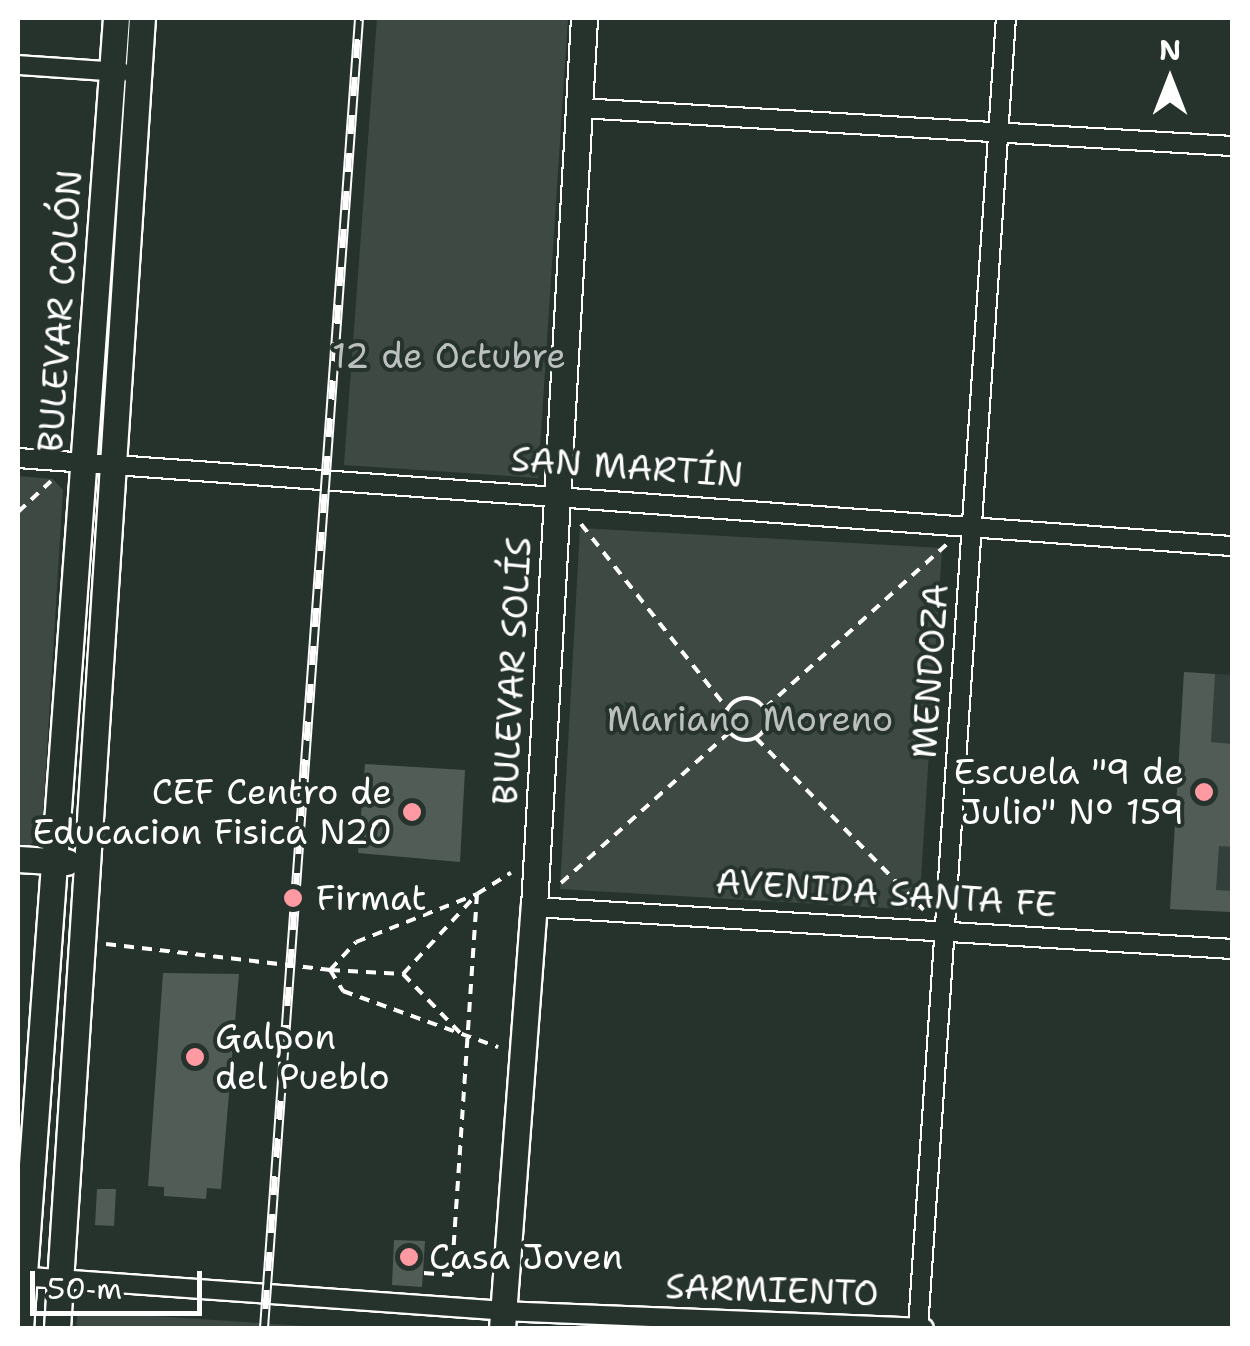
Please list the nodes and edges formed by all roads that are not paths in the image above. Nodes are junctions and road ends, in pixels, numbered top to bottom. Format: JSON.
{"nodes":[{"id":1,"x":116,"y":18,"type":"edge"},
{"id":2,"x":142,"y":18,"type":"edge"},
{"id":3,"x":584,"y":18,"type":"edge"},
{"id":4,"x":1006,"y":18,"type":"edge"},
{"id":5,"x":18,"y":65,"type":"edge"},
{"id":6,"x":126,"y":72,"type":"junction"},
{"id":7,"x":579,"y":108,"type":"junction"},
{"id":8,"x":998,"y":132,"type":"junction"},
{"id":9,"x":1232,"y":146,"type":"edge"},
{"id":10,"x":18,"y":458,"type":"edge"},
{"id":11,"x":84,"y":462,"type":"junction"},
{"id":12,"x":113,"y":465,"type":"junction"},
{"id":13,"x":558,"y":496,"type":"junction"},
{"id":14,"x":972,"y":522,"type":"junction"},
{"id":15,"x":1232,"y":546,"type":"edge"},
{"id":16,"x":18,"y":858,"type":"edge"},
{"id":17,"x":54,"y":860,"type":"junction"},
{"id":18,"x":87,"y":863,"type":"junction"},
{"id":19,"x":534,"y":906,"type":"junction"},
{"id":20,"x":945,"y":932,"type":"junction"},
{"id":21,"x":1232,"y":949,"type":"edge"},
{"id":22,"x":20,"y":1276,"type":"edge"},
{"id":23,"x":60,"y":1280,"type":"junction"},
{"id":24,"x":502,"y":1320,"type":"edge"},
{"id":25,"x":20,"y":1328,"type":"edge"},
{"id":26,"x":57,"y":1328,"type":"edge"},
{"id":27,"x":920,"y":1328,"type":"edge"}],
"edges":[{"from":1,"to":6,"type":"main road","name":"BULEVAR COLÓN"},
{"from":2,"to":6,"type":"main road","name":"BULEVAR COLÓN"},
{"from":3,"to":7,"type":"main road","name":"BULEVAR SOLÍS"},
{"from":4,"to":8,"type":"street","name":"MENDOZA"},
{"from":5,"to":6,"type":"street"},
{"from":6,"to":11,"type":"main road","name":"BULEVAR COLÓN"},
{"from":6,"to":12,"type":"main road","name":"BULEVAR COLÓN"},
{"from":7,"to":8,"type":"street"},
{"from":7,"to":13,"type":"main road","name":"BULEVAR SOLÍS"},
{"from":8,"to":9,"type":"street"},
{"from":8,"to":14,"type":"street","name":"MENDOZA"},
{"from":10,"to":11,"type":"street","name":"SAN MARTÍN"},
{"from":11,"to":12,"type":"street","name":"SAN MARTÍN"},
{"from":11,"to":17,"type":"main road","name":"BULEVAR COLÓN"},
{"from":12,"to":13,"type":"street","name":"SAN MARTÍN"},
{"from":12,"to":18,"type":"main road","name":"BULEVAR COLÓN"},
{"from":13,"to":14,"type":"street","name":"SAN MARTÍN"},
{"from":13,"to":19,"type":"main road","name":"BULEVAR SOLÍS"},
{"from":14,"to":15,"type":"street","name":"SAN MARTÍN"},
{"from":14,"to":20,"type":"street","name":"MENDOZA"},
{"from":16,"to":17,"type":"main road"},
{"from":17,"to":18,"type":"main road"},
{"from":17,"to":22,"type":"main road","name":"BULEVAR COLÓN"},
{"from":18,"to":23,"type":"main road","name":"BULEVAR COLÓN"},
{"from":19,"to":20,"type":"street","name":"AVENIDA SANTA FE"},
{"from":19,"to":24,"type":"main road","name":"BULEVAR SOLÍS"},
{"from":20,"to":21,"type":"street","name":"AVENIDA SANTA FE"},
{"from":20,"to":27,"type":"street","name":"MENDOZA"},
{"from":22,"to":23,"type":"street","name":"SARMIENTO"},
{"from":22,"to":25,"type":"main road","name":"BULEVAR COLÓN"},
{"from":23,"to":24,"type":"street","name":"SARMIENTO"},
{"from":23,"to":26,"type":"main road","name":"BULEVAR COLÓN"},
{"from":24,"to":27,"type":"street","name":"SARMIENTO"}]}
